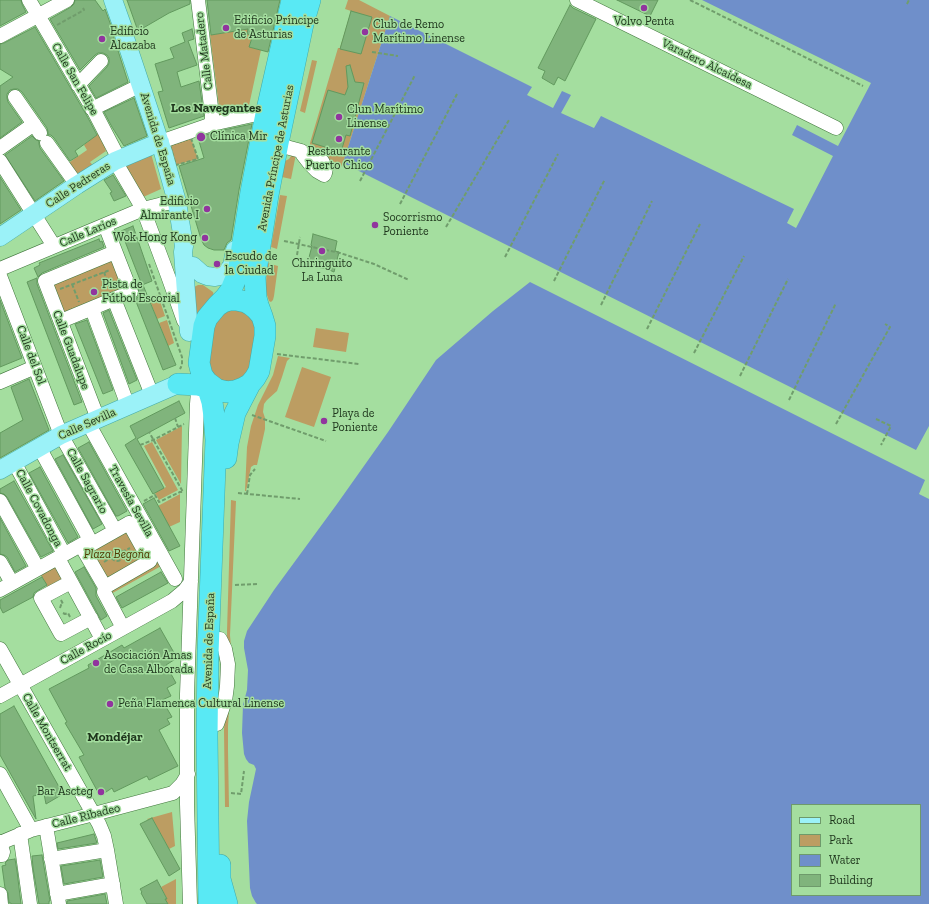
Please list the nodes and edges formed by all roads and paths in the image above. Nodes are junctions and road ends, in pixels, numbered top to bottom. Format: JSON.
{"nodes":[{"id":1,"x":29,"y":0,"type":"edge"},
{"id":2,"x":67,"y":0,"type":"edge"},
{"id":3,"x":198,"y":0,"type":"edge"},
{"id":4,"x":292,"y":0,"type":"edge"},
{"id":5,"x":310,"y":0,"type":"edge"},
{"id":6,"x":577,"y":0,"type":"edge"},
{"id":7,"x":690,"y":0,"type":"edge"},
{"id":8,"x":909,"y":0,"type":"edge"},
{"id":9,"x":110,"y":3,"type":"edge"},
{"id":10,"x":907,"y":4,"type":"dead end"},
{"id":11,"x":83,"y":8,"type":"dead end"},
{"id":12,"x":38,"y":15,"type":"junction"},
{"id":13,"x":57,"y":25,"type":"dead end"},
{"id":14,"x":0,"y":36,"type":"edge"},
{"id":15,"x":372,"y":52,"type":"dead end"},
{"id":16,"x":398,"y":56,"type":"dead end"},
{"id":17,"x":101,"y":61,"type":"dead end"},
{"id":18,"x":415,"y":76,"type":"dead end"},
{"id":19,"x":78,"y":85,"type":"junction"},
{"id":20,"x":141,"y":85,"type":"junction"},
{"id":21,"x":863,"y":86,"type":"dead end"},
{"id":22,"x":457,"y":94,"type":"dead end"},
{"id":23,"x":15,"y":98,"type":"dead end"},
{"id":24,"x":92,"y":108,"type":"junction"},
{"id":25,"x":266,"y":114,"type":"junction"},
{"id":26,"x":509,"y":120,"type":"dead end"},
{"id":27,"x":209,"y":125,"type":"junction"},
{"id":28,"x":836,"y":128,"type":"dead end"},
{"id":29,"x":41,"y":133,"type":"junction"},
{"id":30,"x":276,"y":143,"type":"junction"},
{"id":31,"x":166,"y":146,"type":"junction"},
{"id":32,"x":0,"y":148,"type":"edge"},
{"id":33,"x":301,"y":151,"type":"junction"},
{"id":34,"x":558,"y":154,"type":"dead end"},
{"id":35,"x":117,"y":160,"type":"junction"},
{"id":36,"x":0,"y":161,"type":"edge"},
{"id":37,"x":605,"y":179,"type":"dead end"},
{"id":38,"x":360,"y":181,"type":"dead end"},
{"id":39,"x":78,"y":185,"type":"junction"},
{"id":40,"x":652,"y":201,"type":"dead end"},
{"id":41,"x":177,"y":202,"type":"junction"},
{"id":42,"x":400,"y":204,"type":"dead end"},
{"id":43,"x":143,"y":209,"type":"junction"},
{"id":44,"x":34,"y":214,"type":"junction"},
{"id":45,"x":700,"y":224,"type":"dead end"},
{"id":46,"x":105,"y":225,"type":"junction"},
{"id":47,"x":446,"y":227,"type":"dead end"},
{"id":48,"x":0,"y":237,"type":"edge"},
{"id":49,"x":300,"y":237,"type":"dead end"},
{"id":50,"x":284,"y":241,"type":"dead end"},
{"id":51,"x":299,"y":244,"type":"junction"},
{"id":52,"x":54,"y":246,"type":"junction"},
{"id":53,"x":184,"y":246,"type":"junction"},
{"id":54,"x":115,"y":252,"type":"junction"},
{"id":55,"x":297,"y":255,"type":"dead end"},
{"id":56,"x":744,"y":256,"type":"dead end"},
{"id":57,"x":505,"y":257,"type":"dead end"},
{"id":58,"x":149,"y":263,"type":"dead end"},
{"id":59,"x":121,"y":265,"type":"junction"},
{"id":60,"x":193,"y":266,"type":"junction"},
{"id":61,"x":0,"y":269,"type":"edge"},
{"id":62,"x":104,"y":272,"type":"junction"},
{"id":63,"x":70,"y":278,"type":"junction"},
{"id":64,"x":788,"y":279,"type":"dead end"},
{"id":65,"x":408,"y":280,"type":"dead end"},
{"id":66,"x":554,"y":282,"type":"dead end"},
{"id":67,"x":1,"y":283,"type":"edge"},
{"id":68,"x":47,"y":287,"type":"junction"},
{"id":69,"x":114,"y":299,"type":"junction"},
{"id":70,"x":227,"y":300,"type":"junction"},
{"id":71,"x":836,"y":303,"type":"dead end"},
{"id":72,"x":601,"y":305,"type":"dead end"},
{"id":73,"x":88,"y":310,"type":"junction"},
{"id":74,"x":262,"y":316,"type":"junction"},
{"id":75,"x":61,"y":321,"type":"junction"},
{"id":76,"x":885,"y":324,"type":"dead end"},
{"id":77,"x":648,"y":329,"type":"dead end"},
{"id":78,"x":189,"y":332,"type":"junction"},
{"id":79,"x":694,"y":353,"type":"dead end"},
{"id":80,"x":273,"y":354,"type":"dead end"},
{"id":81,"x":359,"y":364,"type":"dead end"},
{"id":82,"x":35,"y":367,"type":"junction"},
{"id":83,"x":740,"y":376,"type":"dead end"},
{"id":84,"x":204,"y":377,"type":"junction"},
{"id":85,"x":0,"y":382,"type":"edge"},
{"id":86,"x":178,"y":384,"type":"junction"},
{"id":87,"x":250,"y":384,"type":"junction"},
{"id":88,"x":152,"y":395,"type":"junction"},
{"id":89,"x":789,"y":400,"type":"dead end"},
{"id":90,"x":128,"y":406,"type":"junction"},
{"id":91,"x":249,"y":414,"type":"dead end"},
{"id":92,"x":175,"y":418,"type":"dead end"},
{"id":93,"x":876,"y":419,"type":"dead end"},
{"id":94,"x":93,"y":421,"type":"junction"},
{"id":95,"x":185,"y":423,"type":"dead end"},
{"id":96,"x":836,"y":424,"type":"dead end"},
{"id":97,"x":178,"y":427,"type":"junction"},
{"id":98,"x":149,"y":432,"type":"dead end"},
{"id":99,"x":61,"y":435,"type":"junction"},
{"id":100,"x":153,"y":440,"type":"junction"},
{"id":101,"x":326,"y":441,"type":"dead end"},
{"id":102,"x":140,"y":445,"type":"dead end"},
{"id":103,"x":881,"y":445,"type":"dead end"},
{"id":104,"x":39,"y":447,"type":"junction"},
{"id":105,"x":7,"y":466,"type":"edge"},
{"id":106,"x":255,"y":469,"type":"dead end"},
{"id":107,"x":238,"y":493,"type":"dead end"},
{"id":108,"x":247,"y":494,"type":"junction"},
{"id":109,"x":300,"y":499,"type":"dead end"},
{"id":110,"x":0,"y":501,"type":"edge"},
{"id":111,"x":133,"y":515,"type":"junction"},
{"id":112,"x":113,"y":527,"type":"junction"},
{"id":113,"x":84,"y":545,"type":"junction"},
{"id":114,"x":61,"y":556,"type":"junction"},
{"id":115,"x":111,"y":556,"type":"joint"},
{"id":116,"x":157,"y":559,"type":"junction"},
{"id":117,"x":0,"y":562,"type":"edge"},
{"id":118,"x":38,"y":569,"type":"junction"},
{"id":119,"x":175,"y":579,"type":"dead end"},
{"id":120,"x":71,"y":582,"type":"junction"},
{"id":121,"x":191,"y":582,"type":"junction"},
{"id":122,"x":257,"y":584,"type":"dead end"},
{"id":123,"x":235,"y":585,"type":"dead end"},
{"id":124,"x":6,"y":587,"type":"edge"},
{"id":125,"x":105,"y":587,"type":"junction"},
{"id":126,"x":172,"y":601,"type":"junction"},
{"id":127,"x":190,"y":613,"type":"junction"},
{"id":128,"x":91,"y":618,"type":"junction"},
{"id":129,"x":123,"y":628,"type":"junction"},
{"id":130,"x":102,"y":639,"type":"junction"},
{"id":131,"x":0,"y":649,"type":"edge"},
{"id":132,"x":20,"y":685,"type":"junction"},
{"id":133,"x":0,"y":696,"type":"edge"},
{"id":134,"x":244,"y":771,"type":"dead end"},
{"id":135,"x":0,"y":774,"type":"edge"},
{"id":136,"x":188,"y":774,"type":"junction"},
{"id":137,"x":173,"y":793,"type":"junction"},
{"id":138,"x":231,"y":793,"type":"dead end"},
{"id":139,"x":188,"y":804,"type":"junction"},
{"id":140,"x":94,"y":814,"type":"junction"},
{"id":141,"x":46,"y":826,"type":"junction"},
{"id":142,"x":26,"y":832,"type":"junction"},
{"id":143,"x":0,"y":843,"type":"edge"},
{"id":144,"x":108,"y":850,"type":"junction"},
{"id":145,"x":0,"y":856,"type":"edge"},
{"id":146,"x":51,"y":859,"type":"junction"},
{"id":147,"x":113,"y":884,"type":"junction"},
{"id":148,"x":0,"y":894,"type":"edge"},
{"id":149,"x":58,"y":899,"type":"edge"},
{"id":150,"x":2,"y":904,"type":"edge"},
{"id":151,"x":30,"y":904,"type":"edge"},
{"id":152,"x":116,"y":904,"type":"edge"},
{"id":153,"x":190,"y":904,"type":"edge"},
{"id":154,"x":209,"y":904,"type":"edge"},
{"id":155,"x":227,"y":904,"type":"edge"}],
"edges":[{"from":1,"to":12,"type":"street","name":"Calle San Felipe"},
{"from":2,"to":12,"type":"street"},
{"from":3,"to":27,"type":"street","name":"Calle Matadero"},
{"from":4,"to":25,"type":"highway","name":"Avenida Príncipe de Asturias"},
{"from":5,"to":30,"type":"highway","name":"Avenida Príncipe de Asturias"},
{"from":6,"to":28,"type":"street","name":"Varadero Alcaidesa"},
{"from":7,"to":21,"type":"path"},
{"from":8,"to":10,"type":"path"},
{"from":9,"to":20,"type":"main road","name":"Avenida de España"},
{"from":11,"to":13,"type":"path"},
{"from":12,"to":14,"type":"street"},
{"from":12,"to":19,"type":"street","name":"Calle San Felipe"},
{"from":15,"to":16,"type":"path"},
{"from":17,"to":19,"type":"street"},
{"from":18,"to":38,"type":"path"},
{"from":19,"to":24,"type":"street","name":"Calle San Felipe"},
{"from":20,"to":24,"type":"street"},
{"from":20,"to":31,"type":"main road","name":"Avenida de España"},
{"from":22,"to":42,"type":"path"},
{"from":23,"to":29,"type":"street"},
{"from":24,"to":35,"type":"street","name":"Calle San Felipe"},
{"from":25,"to":27,"type":"street"},
{"from":25,"to":30,"type":"highway","name":"Avenida Príncipe de Asturias"},
{"from":26,"to":47,"type":"path"},
{"from":27,"to":31,"type":"street"},
{"from":29,"to":32,"type":"street"},
{"from":29,"to":39,"type":"street"},
{"from":30,"to":33,"type":"street"},
{"from":30,"to":60,"type":"main road"},
{"from":30,"to":70,"type":"highway","name":"Avenida Príncipe de Asturias"},
{"from":30,"to":74,"type":"highway","name":"Avenida Príncipe de Asturias"},
{"from":31,"to":31,"type":"path"},
{"from":31,"to":35,"type":"main road","name":"Calle Pedreras"},
{"from":31,"to":41,"type":"main road","name":"Avenida de España"},
{"from":33,"to":33,"type":"street"},
{"from":34,"to":57,"type":"path"},
{"from":35,"to":39,"type":"main road","name":"Calle Pedreras"},
{"from":35,"to":43,"type":"street","name":"Calle San Felipe"},
{"from":36,"to":44,"type":"street"},
{"from":37,"to":66,"type":"path"},
{"from":39,"to":44,"type":"main road","name":"Calle Pedreras"},
{"from":40,"to":72,"type":"path"},
{"from":41,"to":43,"type":"street","name":"Calle Larios"},
{"from":41,"to":53,"type":"main road","name":"Avenida de España"},
{"from":43,"to":46,"type":"street","name":"Calle Larios"},
{"from":43,"to":78,"type":"street","name":"Calle San Felipe"},
{"from":44,"to":48,"type":"main road","name":"Calle Pedreras"},
{"from":44,"to":52,"type":"street"},
{"from":45,"to":77,"type":"path"},
{"from":46,"to":52,"type":"street","name":"Calle Larios"},
{"from":46,"to":54,"type":"street"},
{"from":49,"to":51,"type":"path"},
{"from":50,"to":51,"type":"path"},
{"from":51,"to":55,"type":"path"},
{"from":51,"to":65,"type":"path"},
{"from":52,"to":61,"type":"street","name":"Calle Larios"},
{"from":53,"to":60,"type":"main road"},
{"from":53,"to":78,"type":"main road"},
{"from":54,"to":59,"type":"street"},
{"from":54,"to":63,"type":"street"},
{"from":56,"to":79,"type":"path"},
{"from":58,"to":86,"type":"path"},
{"from":59,"to":62,"type":"path"},
{"from":59,"to":69,"type":"street"},
{"from":60,"to":70,"type":"main road"},
{"from":62,"to":63,"type":"path"},
{"from":62,"to":69,"type":"path"},
{"from":63,"to":68,"type":"street"},
{"from":63,"to":68,"type":"path"},
{"from":63,"to":73,"type":"path"},
{"from":64,"to":83,"type":"path"},
{"from":67,"to":82,"type":"street","name":"Calle del Sol"},
{"from":68,"to":75,"type":"street","name":"Calle Guadalupe"},
{"from":69,"to":73,"type":"street"},
{"from":69,"to":88,"type":"street"},
{"from":70,"to":74,"type":"highway"},
{"from":70,"to":84,"type":"highway"},
{"from":71,"to":89,"type":"path"},
{"from":73,"to":75,"type":"street"},
{"from":73,"to":90,"type":"street"},
{"from":74,"to":87,"type":"highway"},
{"from":75,"to":94,"type":"street","name":"Calle Guadalupe"},
{"from":76,"to":96,"type":"path"},
{"from":78,"to":84,"type":"highway"},
{"from":80,"to":81,"type":"path"},
{"from":82,"to":85,"type":"street"},
{"from":82,"to":99,"type":"street","name":"Calle del Sol"},
{"from":84,"to":86,"type":"highway"},
{"from":84,"to":87,"type":"highway"},
{"from":84,"to":121,"type":"street","name":"Avenida de España"},
{"from":84,"to":154,"type":"highway","name":"Avenida de España"},
{"from":86,"to":88,"type":"main road","name":"Calle Sevilla"},
{"from":87,"to":155,"type":"highway","name":"Avenida de España"},
{"from":88,"to":90,"type":"main road","name":"Calle Sevilla"},
{"from":90,"to":94,"type":"main road","name":"Calle Sevilla"},
{"from":91,"to":101,"type":"path"},
{"from":92,"to":97,"type":"path"},
{"from":93,"to":103,"type":"path"},
{"from":94,"to":99,"type":"main road","name":"Calle Sevilla"},
{"from":94,"to":111,"type":"street","name":"Travesía Sevilla"},
{"from":95,"to":97,"type":"path"},
{"from":97,"to":100,"type":"path"},
{"from":98,"to":100,"type":"path"},
{"from":99,"to":104,"type":"main road","name":"Calle Sevilla"},
{"from":99,"to":112,"type":"street","name":"Calle Sagrario"},
{"from":100,"to":102,"type":"path"},
{"from":100,"to":111,"type":"path"},
{"from":104,"to":105,"type":"main road","name":"Calle Sevilla"},
{"from":104,"to":113,"type":"street"},
{"from":105,"to":114,"type":"street","name":"Calle Covadonga"},
{"from":106,"to":108,"type":"path"},
{"from":107,"to":108,"type":"path"},
{"from":108,"to":109,"type":"path"},
{"from":110,"to":118,"type":"street"},
{"from":111,"to":112,"type":"street"},
{"from":111,"to":113,"type":"street"},
{"from":111,"to":116,"type":"street","name":"Travesía Sevilla"},
{"from":112,"to":113,"type":"street"},
{"from":113,"to":114,"type":"street"},
{"from":113,"to":125,"type":"street"},
{"from":114,"to":118,"type":"street"},
{"from":114,"to":120,"type":"street","name":"Calle Covadonga"},
{"from":115,"to":115,"type":"path"},
{"from":116,"to":119,"type":"street","name":"Travesía Sevilla"},
{"from":116,"to":125,"type":"street"},
{"from":117,"to":124,"type":"street"},
{"from":118,"to":124,"type":"street"},
{"from":120,"to":128,"type":"street","name":"Calle Covadonga"},
{"from":120,"to":128,"type":"street"},
{"from":121,"to":126,"type":"street","name":"Calle Rocío"},
{"from":121,"to":127,"type":"street","name":"Avenida de España"},
{"from":122,"to":123,"type":"path"},
{"from":125,"to":129,"type":"street"},
{"from":126,"to":127,"type":"street"},
{"from":126,"to":129,"type":"street","name":"Calle Rocío"},
{"from":127,"to":136,"type":"street","name":"Avenida de España"},
{"from":128,"to":130,"type":"street","name":"Calle Covadonga"},
{"from":129,"to":130,"type":"street","name":"Calle Rocío"},
{"from":130,"to":132,"type":"street","name":"Calle Rocío"},
{"from":131,"to":132,"type":"street","name":"Calle Montserrat"},
{"from":132,"to":133,"type":"street","name":"Calle Rocío"},
{"from":132,"to":140,"type":"street","name":"Calle Montserrat"},
{"from":134,"to":138,"type":"path"},
{"from":135,"to":142,"type":"street"},
{"from":136,"to":137,"type":"street"},
{"from":136,"to":139,"type":"street","name":"Avenida de España"},
{"from":137,"to":139,"type":"street"},
{"from":137,"to":140,"type":"street","name":"Calle Ribadeo"},
{"from":139,"to":153,"type":"street","name":"Avenida de España"},
{"from":140,"to":141,"type":"street","name":"Calle Ribadeo"},
{"from":140,"to":144,"type":"street","name":"Calle Montserrat"},
{"from":141,"to":142,"type":"street","name":"Calle Ribadeo"},
{"from":141,"to":146,"type":"street"},
{"from":142,"to":143,"type":"street","name":"Calle Ribadeo"},
{"from":142,"to":151,"type":"street"},
{"from":143,"to":145,"type":"street"},
{"from":144,"to":146,"type":"street"},
{"from":144,"to":147,"type":"street","name":"Calle Montserrat"},
{"from":146,"to":149,"type":"street"},
{"from":147,"to":149,"type":"street"},
{"from":147,"to":152,"type":"street","name":"Calle Montserrat"},
{"from":148,"to":150,"type":"street"}]}
